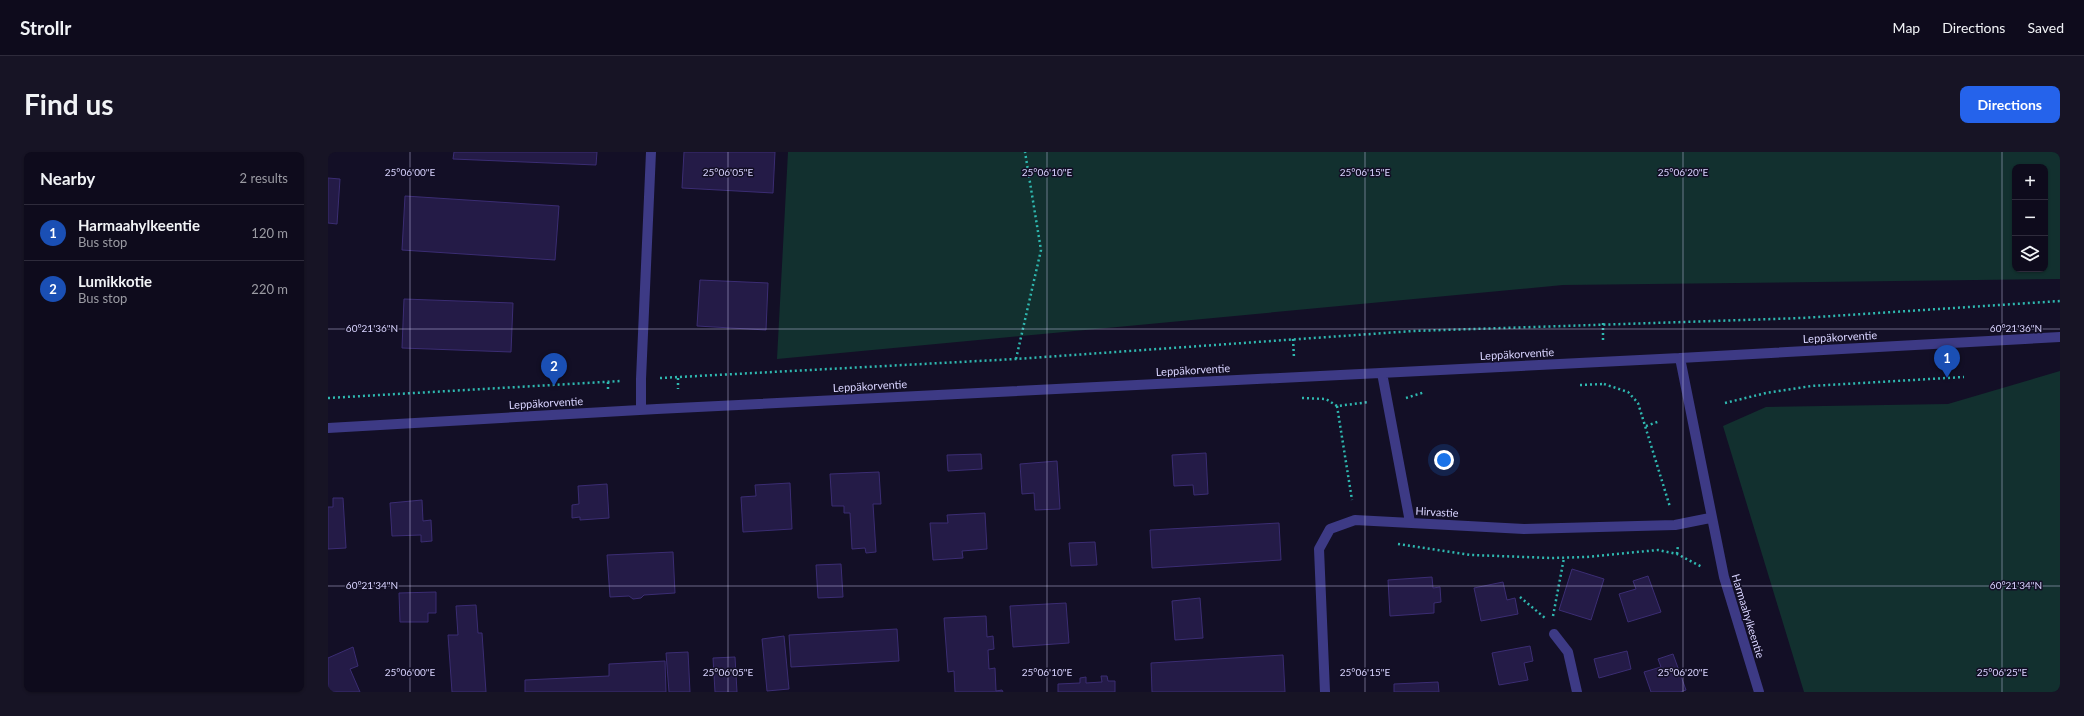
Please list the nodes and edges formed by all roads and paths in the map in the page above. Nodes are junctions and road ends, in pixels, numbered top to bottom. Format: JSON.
{"nodes":[{"id":1,"x":651,"y":152,"type":"edge"},
{"id":2,"x":1025,"y":152,"type":"edge"},
{"id":3,"x":2060,"y":301,"type":"edge"},
{"id":4,"x":1603,"y":323,"type":"junction"},
{"id":5,"x":2060,"y":337,"type":"edge"},
{"id":6,"x":1680,"y":358,"type":"junction"},
{"id":7,"x":1016,"y":359,"type":"junction"},
{"id":8,"x":1603,"y":362,"type":"junction"},
{"id":9,"x":1382,"y":373,"type":"junction"},
{"id":10,"x":1964,"y":377,"type":"dead end"},
{"id":11,"x":640,"y":379,"type":"junction"},
{"id":12,"x":328,"y":398,"type":"edge"},
{"id":13,"x":1725,"y":403,"type":"dead end"},
{"id":14,"x":641,"y":410,"type":"junction"},
{"id":15,"x":1660,"y":421,"type":"dead end"},
{"id":16,"x":1646,"y":426,"type":"junction"},
{"id":17,"x":328,"y":428,"type":"edge"},
{"id":18,"x":1710,"y":518,"type":"junction"},
{"id":19,"x":1410,"y":522,"type":"junction"},
{"id":20,"x":1675,"y":525,"type":"junction"},
{"id":21,"x":1677,"y":554,"type":"dead end"},
{"id":22,"x":1564,"y":558,"type":"dead end"},
{"id":23,"x":1520,"y":598,"type":"dead end"},
{"id":24,"x":1547,"y":619,"type":"dead end"},
{"id":25,"x":1552,"y":623,"type":"dead end"},
{"id":26,"x":1554,"y":634,"type":"dead end"},
{"id":27,"x":1325,"y":692,"type":"edge"},
{"id":28,"x":1578,"y":692,"type":"edge"},
{"id":29,"x":1759,"y":692,"type":"edge"}],
"edges":[{"from":1,"to":11,"type":"street"},
{"from":2,"to":7,"type":"path"},
{"from":3,"to":4,"type":"path"},
{"from":4,"to":7,"type":"path"},
{"from":4,"to":8,"type":"path"},
{"from":5,"to":6,"type":"street","name":"Leppäkorventie"},
{"from":6,"to":8,"type":"street","name":"Leppäkorventie"},
{"from":6,"to":18,"type":"street","name":"Harmaahylkeentie"},
{"from":7,"to":11,"type":"path"},
{"from":8,"to":9,"type":"street","name":"Leppäkorventie"},
{"from":8,"to":16,"type":"path"},
{"from":9,"to":14,"type":"street","name":"Leppäkorventie"},
{"from":9,"to":19,"type":"street"},
{"from":10,"to":13,"type":"path"},
{"from":11,"to":12,"type":"path"},
{"from":11,"to":14,"type":"street"},
{"from":14,"to":17,"type":"street","name":"Leppäkorventie"},
{"from":15,"to":16,"type":"path"},
{"from":16,"to":20,"type":"path"},
{"from":18,"to":20,"type":"street","name":"Hirvastie"},
{"from":18,"to":29,"type":"street","name":"Harmaahylkeentie"},
{"from":19,"to":20,"type":"street","name":"Hirvastie"},
{"from":19,"to":27,"type":"street","name":"Hirvastie"},
{"from":20,"to":21,"type":"path"},
{"from":22,"to":25,"type":"path"},
{"from":23,"to":24,"type":"path"},
{"from":26,"to":28,"type":"street"}]}
